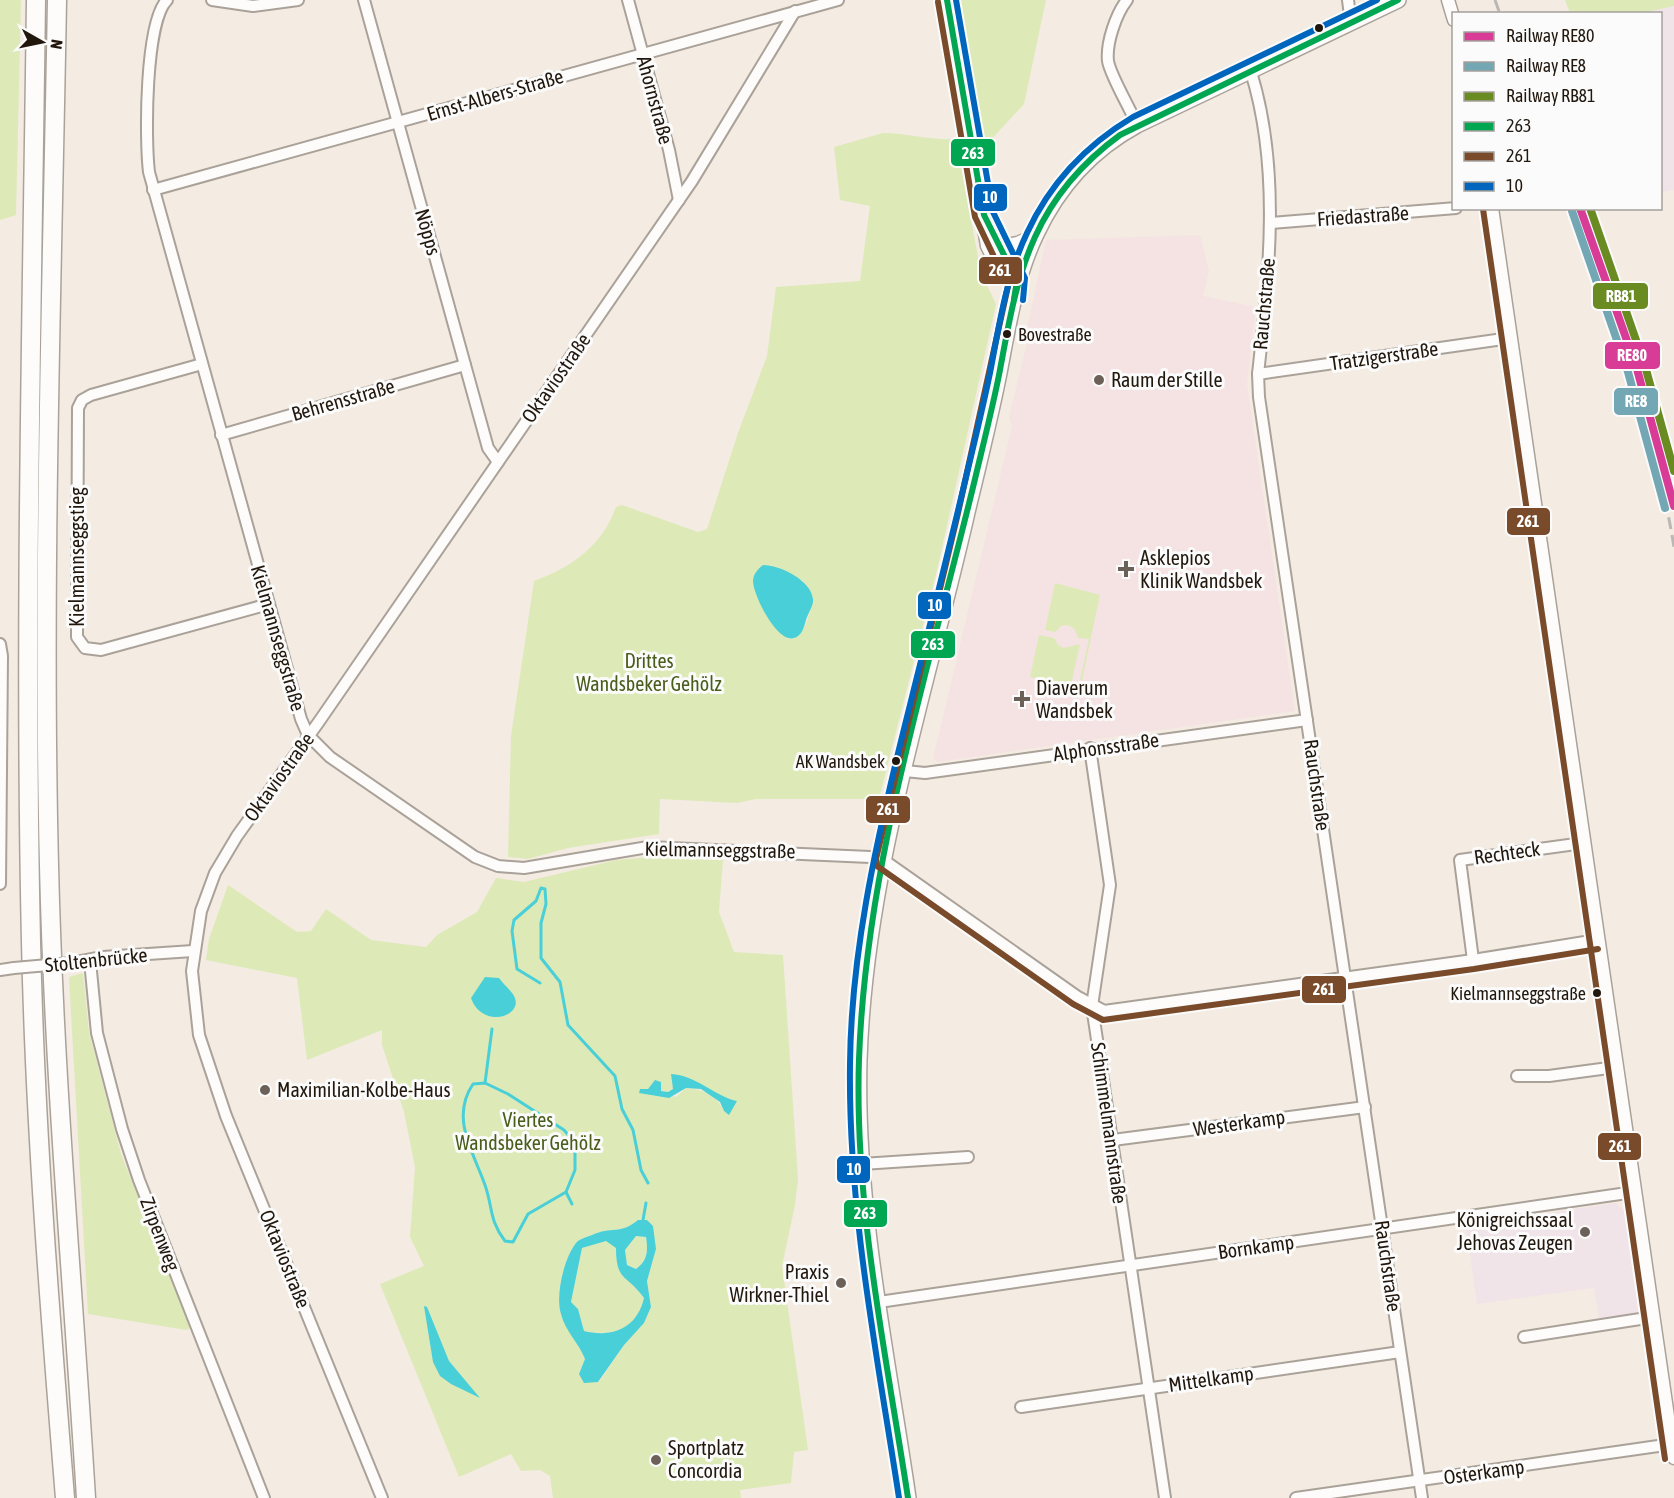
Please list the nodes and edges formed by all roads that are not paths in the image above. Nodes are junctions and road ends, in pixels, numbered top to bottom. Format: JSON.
{"nodes":[{"id":1,"x":36,"y":0,"type":"edge"},
{"id":2,"x":57,"y":0,"type":"edge"},
{"id":3,"x":167,"y":0,"type":"edge"},
{"id":4,"x":212,"y":0,"type":"edge"},
{"id":5,"x":298,"y":0,"type":"edge"},
{"id":6,"x":364,"y":0,"type":"edge"},
{"id":7,"x":628,"y":0,"type":"edge"},
{"id":8,"x":837,"y":0,"type":"edge"},
{"id":9,"x":946,"y":0,"type":"edge"},
{"id":10,"x":1127,"y":0,"type":"edge"},
{"id":11,"x":1348,"y":0,"type":"edge"},
{"id":12,"x":1398,"y":0,"type":"edge"},
{"id":13,"x":795,"y":11,"type":"junction"},
{"id":14,"x":1352,"y":23,"type":"junction"},
{"id":15,"x":643,"y":54,"type":"junction"},
{"id":16,"x":1251,"y":72,"type":"junction"},
{"id":17,"x":397,"y":123,"type":"junction"},
{"id":18,"x":1137,"y":125,"type":"junction"},
{"id":19,"x":153,"y":190,"type":"junction"},
{"id":20,"x":679,"y":200,"type":"junction"},
{"id":21,"x":1452,"y":208,"type":"edge"},
{"id":22,"x":1492,"y":210,"type":"edge"},
{"id":23,"x":984,"y":215,"type":"junction"},
{"id":24,"x":1271,"y":223,"type":"junction"},
{"id":25,"x":1037,"y":232,"type":"junction"},
{"id":26,"x":995,"y":242,"type":"junction"},
{"id":27,"x":1017,"y":285,"type":"junction"},
{"id":28,"x":1510,"y":338,"type":"junction"},
{"id":29,"x":202,"y":364,"type":"junction"},
{"id":30,"x":465,"y":365,"type":"junction"},
{"id":31,"x":1258,"y":374,"type":"junction"},
{"id":32,"x":221,"y":435,"type":"junction"},
{"id":33,"x":498,"y":462,"type":"junction"},
{"id":34,"x":269,"y":604,"type":"junction"},
{"id":35,"x":0,"y":644,"type":"edge"},
{"id":36,"x":1307,"y":720,"type":"junction"},
{"id":37,"x":308,"y":735,"type":"junction"},
{"id":38,"x":1090,"y":748,"type":"junction"},
{"id":39,"x":905,"y":771,"type":"junction"},
{"id":40,"x":1583,"y":843,"type":"junction"},
{"id":41,"x":885,"y":861,"type":"junction"},
{"id":42,"x":0,"y":884,"type":"edge"},
{"id":43,"x":1597,"y":940,"type":"junction"},
{"id":44,"x":193,"y":951,"type":"junction"},
{"id":45,"x":90,"y":960,"type":"junction"},
{"id":46,"x":1473,"y":960,"type":"junction"},
{"id":47,"x":0,"y":970,"type":"edge"},
{"id":48,"x":1345,"y":976,"type":"junction"},
{"id":49,"x":1092,"y":1006,"type":"junction"},
{"id":50,"x":1616,"y":1067,"type":"junction"},
{"id":51,"x":1517,"y":1076,"type":"dead end"},
{"id":52,"x":1365,"y":1107,"type":"junction"},
{"id":53,"x":1113,"y":1140,"type":"junction"},
{"id":54,"x":968,"y":1157,"type":"dead end"},
{"id":55,"x":862,"y":1164,"type":"junction"},
{"id":56,"x":1634,"y":1192,"type":"junction"},
{"id":57,"x":1383,"y":1229,"type":"junction"},
{"id":58,"x":1129,"y":1265,"type":"junction"},
{"id":59,"x":879,"y":1302,"type":"junction"},
{"id":60,"x":1653,"y":1317,"type":"junction"},
{"id":61,"x":1524,"y":1337,"type":"dead end"},
{"id":62,"x":1400,"y":1352,"type":"junction"},
{"id":63,"x":1147,"y":1389,"type":"junction"},
{"id":64,"x":1021,"y":1407,"type":"dead end"},
{"id":65,"x":1672,"y":1444,"type":"junction"},
{"id":66,"x":1674,"y":1458,"type":"edge"},
{"id":67,"x":1420,"y":1481,"type":"junction"},
{"id":68,"x":65,"y":1498,"type":"edge"},
{"id":69,"x":86,"y":1498,"type":"edge"},
{"id":70,"x":264,"y":1498,"type":"edge"},
{"id":71,"x":382,"y":1498,"type":"edge"},
{"id":72,"x":908,"y":1498,"type":"edge"},
{"id":73,"x":1165,"y":1498,"type":"edge"},
{"id":74,"x":1296,"y":1498,"type":"edge"},
{"id":75,"x":1422,"y":1498,"type":"edge"}],
"edges":[{"from":1,"to":68,"type":"highway"},
{"from":2,"to":69,"type":"highway"},
{"from":3,"to":19,"type":"street","name":"Kielmannseggstraße"},
{"from":4,"to":5,"type":"street"},
{"from":6,"to":17,"type":"street","name":"Nöpps"},
{"from":7,"to":15,"type":"street","name":"Ahornstraße"},
{"from":8,"to":13,"type":"street","name":"Ernst-Albers-Straße"},
{"from":9,"to":23,"type":"street"},
{"from":10,"to":18,"type":"street"},
{"from":11,"to":14,"type":"street"},
{"from":12,"to":14,"type":"main road"},
{"from":13,"to":15,"type":"street","name":"Ernst-Albers-Straße"},
{"from":13,"to":20,"type":"street","name":"Oktaviostraße"},
{"from":14,"to":16,"type":"main road"},
{"from":15,"to":17,"type":"street","name":"Ernst-Albers-Straße"},
{"from":15,"to":20,"type":"street","name":"Ahornstraße"},
{"from":16,"to":18,"type":"main road"},
{"from":16,"to":24,"type":"street","name":"Rauchstraße"},
{"from":17,"to":19,"type":"street","name":"Ernst-Albers-Straße"},
{"from":17,"to":30,"type":"street","name":"Nöpps"},
{"from":18,"to":25,"type":"main road"},
{"from":19,"to":29,"type":"street","name":"Kielmannseggstraße"},
{"from":20,"to":33,"type":"street","name":"Oktaviostraße"},
{"from":21,"to":24,"type":"street","name":"Friedastraße"},
{"from":22,"to":28,"type":"street"},
{"from":23,"to":26,"type":"street"},
{"from":23,"to":27,"type":"street"},
{"from":24,"to":31,"type":"street","name":"Rauchstraße"},
{"from":25,"to":26,"type":"street"},
{"from":25,"to":27,"type":"main road"},
{"from":26,"to":27,"type":"street"},
{"from":27,"to":39,"type":"main road"},
{"from":28,"to":31,"type":"street","name":"Tratzigerstraße"},
{"from":28,"to":40,"type":"street"},
{"from":29,"to":32,"type":"street","name":"Kielmannseggstraße"},
{"from":29,"to":34,"type":"street","name":"Kielmannseggstieg"},
{"from":30,"to":32,"type":"street","name":"Behrensstraße"},
{"from":30,"to":33,"type":"street","name":"Nöpps"},
{"from":31,"to":36,"type":"street","name":"Rauchstraße"},
{"from":32,"to":34,"type":"street","name":"Kielmannseggstraße"},
{"from":33,"to":37,"type":"street","name":"Oktaviostraße"},
{"from":34,"to":37,"type":"street","name":"Kielmannseggstraße"},
{"from":35,"to":42,"type":"street"},
{"from":36,"to":38,"type":"street","name":"Alphonsstraße"},
{"from":36,"to":48,"type":"street","name":"Rauchstraße"},
{"from":37,"to":41,"type":"street","name":"Kielmannseggstraße"},
{"from":37,"to":44,"type":"street","name":"Oktaviostraße"},
{"from":38,"to":39,"type":"street","name":"Alphonsstraße"},
{"from":38,"to":49,"type":"street","name":"Schimmelmannstraße"},
{"from":39,"to":41,"type":"main road"},
{"from":40,"to":43,"type":"street"},
{"from":40,"to":46,"type":"street","name":"Rechteck"},
{"from":41,"to":49,"type":"street","name":"Kielmannseggstraße"},
{"from":41,"to":55,"type":"main road"},
{"from":43,"to":46,"type":"street","name":"Kielmannseggstraße"},
{"from":43,"to":50,"type":"street"},
{"from":44,"to":45,"type":"street","name":"Stoltenbrücke"},
{"from":44,"to":71,"type":"street","name":"Oktaviostraße"},
{"from":45,"to":47,"type":"street","name":"Stoltenbrücke","bridge":true},
{"from":45,"to":70,"type":"street","name":"Zirpenweg"},
{"from":46,"to":48,"type":"street","name":"Kielmannseggstraße"},
{"from":48,"to":49,"type":"street","name":"Kielmannseggstraße"},
{"from":48,"to":52,"type":"street","name":"Rauchstraße"},
{"from":49,"to":53,"type":"street","name":"Schimmelmannstraße"},
{"from":50,"to":51,"type":"street"},
{"from":50,"to":56,"type":"street"},
{"from":52,"to":53,"type":"street","name":"Westerkamp"},
{"from":52,"to":57,"type":"street","name":"Rauchstraße"},
{"from":53,"to":58,"type":"street","name":"Schimmelmannstraße"},
{"from":54,"to":55,"type":"street"},
{"from":55,"to":59,"type":"main road"},
{"from":56,"to":57,"type":"street","name":"Bornkamp"},
{"from":56,"to":60,"type":"street"},
{"from":57,"to":58,"type":"street","name":"Bornkamp"},
{"from":57,"to":62,"type":"street","name":"Rauchstraße"},
{"from":58,"to":59,"type":"street","name":"Bornkamp"},
{"from":58,"to":63,"type":"street","name":"Schimmelmannstraße"},
{"from":59,"to":72,"type":"main road"},
{"from":60,"to":61,"type":"street"},
{"from":60,"to":65,"type":"street"},
{"from":62,"to":63,"type":"street","name":"Mittelkamp"},
{"from":62,"to":67,"type":"street","name":"Rauchstraße"},
{"from":63,"to":64,"type":"street","name":"Mittelkamp"},
{"from":63,"to":73,"type":"street","name":"Schimmelmannstraße"},
{"from":65,"to":66,"type":"street"},
{"from":65,"to":67,"type":"street","name":"Osterkamp"},
{"from":67,"to":74,"type":"street","name":"Osterkamp"},
{"from":67,"to":75,"type":"street","name":"Rauchstraße"}]}
